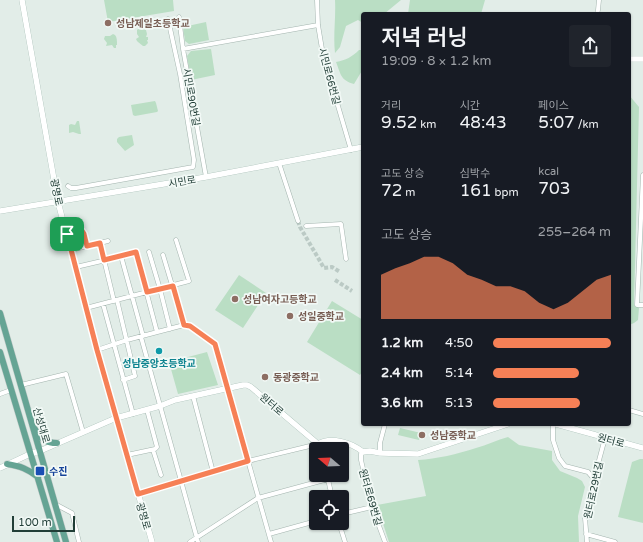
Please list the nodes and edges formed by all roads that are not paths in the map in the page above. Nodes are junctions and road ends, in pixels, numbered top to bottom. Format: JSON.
{"nodes":[{"id":1,"x":22,"y":0,"type":"edge"},
{"id":2,"x":317,"y":0,"type":"edge"},
{"id":3,"x":598,"y":0,"type":"edge"},
{"id":4,"x":598,"y":12,"type":"edge"},
{"id":5,"x":179,"y":17,"type":"dead end"},
{"id":6,"x":168,"y":19,"type":"dead end"},
{"id":7,"x":318,"y":24,"type":"junction"},
{"id":8,"x":183,"y":49,"type":"junction"},
{"id":9,"x":631,"y":59,"type":"edge"},
{"id":10,"x":643,"y":59,"type":"edge"},
{"id":11,"x":361,"y":148,"type":"edge"},
{"id":12,"x":352,"y":150,"type":"junction"},
{"id":13,"x":279,"y":163,"type":"junction"},
{"id":14,"x":643,"y":175,"type":"edge"},
{"id":15,"x":206,"y":177,"type":"junction"},
{"id":16,"x":68,"y":186,"type":"dead end"},
{"id":17,"x":643,"y":189,"type":"edge"},
{"id":18,"x":58,"y":202,"type":"junction"},
{"id":19,"x":0,"y":211,"type":"edge"},
{"id":20,"x":298,"y":221,"type":"tunnel mouth"},
{"id":21,"x":306,"y":226,"type":"dead end"},
{"id":22,"x":642,"y":230,"type":"edge"},
{"id":23,"x":67,"y":234,"type":"junction"},
{"id":24,"x":176,"y":240,"type":"dead end"},
{"id":25,"x":108,"y":241,"type":"dead end"},
{"id":26,"x":100,"y":243,"type":"junction"},
{"id":27,"x":87,"y":246,"type":"junction"},
{"id":28,"x":71,"y":250,"type":"junction"},
{"id":29,"x":149,"y":252,"type":"dead end"},
{"id":30,"x":163,"y":255,"type":"dead end"},
{"id":31,"x":121,"y":256,"type":"junction"},
{"id":32,"x":346,"y":259,"type":"dead end"},
{"id":33,"x":104,"y":260,"type":"junction"},
{"id":34,"x":76,"y":267,"type":"junction"},
{"id":35,"x":173,"y":286,"type":"junction"},
{"id":36,"x":160,"y":289,"type":"junction"},
{"id":37,"x":147,"y":292,"type":"junction"},
{"id":38,"x":131,"y":296,"type":"junction"},
{"id":39,"x":115,"y":300,"type":"junction"},
{"id":40,"x":103,"y":304,"type":"junction"},
{"id":41,"x":643,"y":305,"type":"edge"},
{"id":42,"x":86,"y":308,"type":"junction"},
{"id":43,"x":0,"y":313,"type":"edge"},
{"id":44,"x":184,"y":325,"type":"junction"},
{"id":45,"x":170,"y":329,"type":"junction"},
{"id":46,"x":157,"y":332,"type":"junction"},
{"id":47,"x":142,"y":337,"type":"junction"},
{"id":48,"x":127,"y":340,"type":"junction"},
{"id":49,"x":114,"y":344,"type":"junction"},
{"id":50,"x":97,"y":350,"type":"junction"},
{"id":51,"x":0,"y":352,"type":"edge"},
{"id":52,"x":123,"y":380,"type":"junction"},
{"id":53,"x":21,"y":385,"type":"junction"},
{"id":54,"x":227,"y":389,"type":"junction"},
{"id":55,"x":11,"y":390,"type":"junction"},
{"id":56,"x":0,"y":394,"type":"edge"},
{"id":57,"x":193,"y":396,"type":"junction"},
{"id":58,"x":160,"y":406,"type":"junction"},
{"id":59,"x":147,"y":410,"type":"junction"},
{"id":60,"x":631,"y":411,"type":"edge"},
{"id":61,"x":133,"y":414,"type":"junction"},
{"id":62,"x":643,"y":414,"type":"edge"},
{"id":63,"x":116,"y":418,"type":"junction"},
{"id":64,"x":32,"y":424,"type":"junction"},
{"id":65,"x":384,"y":426,"type":"edge"},
{"id":66,"x":502,"y":426,"type":"edge"},
{"id":67,"x":554,"y":426,"type":"edge"},
{"id":68,"x":561,"y":426,"type":"edge"},
{"id":69,"x":83,"y":432,"type":"junction"},
{"id":70,"x":605,"y":438,"type":"junction"},
{"id":71,"x":313,"y":442,"type":"edge"},
{"id":72,"x":322,"y":442,"type":"edge"},
{"id":73,"x":340,"y":442,"type":"edge"},
{"id":74,"x":58,"y":443,"type":"junction"},
{"id":75,"x":349,"y":445,"type":"edge"},
{"id":76,"x":643,"y":448,"type":"edge"},
{"id":77,"x":309,"y":449,"type":"edge"},
{"id":78,"x":153,"y":450,"type":"junction"},
{"id":79,"x":40,"y":451,"type":"junction"},
{"id":80,"x":363,"y":452,"type":"junction"},
{"id":81,"x":380,"y":452,"type":"junction"},
{"id":82,"x":30,"y":454,"type":"junction"},
{"id":83,"x":127,"y":455,"type":"junction"},
{"id":84,"x":248,"y":461,"type":"junction"},
{"id":85,"x":7,"y":464,"type":"junction"},
{"id":86,"x":0,"y":468,"type":"edge"},
{"id":87,"x":213,"y":472,"type":"junction"},
{"id":88,"x":161,"y":475,"type":"dead end"},
{"id":89,"x":38,"y":477,"type":"junction"},
{"id":90,"x":594,"y":479,"type":"junction"},
{"id":91,"x":181,"y":481,"type":"junction"},
{"id":92,"x":311,"y":482,"type":"edge"},
{"id":93,"x":138,"y":494,"type":"junction"},
{"id":94,"x":258,"y":498,"type":"junction"},
{"id":95,"x":55,"y":504,"type":"junction"},
{"id":96,"x":372,"y":507,"type":"junction"},
{"id":97,"x":349,"y":512,"type":"edge"},
{"id":98,"x":309,"y":523,"type":"edge"},
{"id":99,"x":341,"y":530,"type":"edge"},
{"id":100,"x":269,"y":534,"type":"junction"},
{"id":101,"x":586,"y":534,"type":"junction"},
{"id":102,"x":197,"y":540,"type":"edge"},
{"id":103,"x":57,"y":542,"type":"edge"},
{"id":104,"x":66,"y":542,"type":"edge"},
{"id":105,"x":79,"y":542,"type":"edge"},
{"id":106,"x":152,"y":542,"type":"edge"},
{"id":107,"x":190,"y":542,"type":"edge"},
{"id":108,"x":271,"y":542,"type":"edge"},
{"id":109,"x":345,"y":542,"type":"edge"},
{"id":110,"x":385,"y":542,"type":"edge"},
{"id":111,"x":587,"y":542,"type":"edge"},
{"id":112,"x":615,"y":542,"type":"edge"}],
"edges":[{"from":1,"to":18,"type":"main road","name":"광명로"},
{"from":2,"to":7,"type":"street","name":"시민로66번길"},
{"from":3,"to":4,"type":"street"},
{"from":5,"to":8,"type":"street","name":"시민로90번길"},
{"from":6,"to":16,"type":"street"},
{"from":7,"to":8,"type":"street"},
{"from":7,"to":12,"type":"street","name":"시민로66번길"},
{"from":8,"to":15,"type":"street","name":"시민로90번길"},
{"from":9,"to":10,"type":"main road"},
{"from":11,"to":12,"type":"main road","name":"시민로"},
{"from":12,"to":13,"type":"main road","name":"시민로"},
{"from":13,"to":15,"type":"main road","name":"시민로"},
{"from":13,"to":20,"type":"street"},
{"from":14,"to":17,"type":"street"},
{"from":15,"to":18,"type":"main road","name":"시민로"},
{"from":17,"to":22,"type":"street"},
{"from":18,"to":19,"type":"main road","name":"시민로"},
{"from":18,"to":23,"type":"main road","name":"광명로"},
{"from":21,"to":32,"type":"street"},
{"from":22,"to":41,"type":"street"},
{"from":23,"to":27,"type":"street"},
{"from":23,"to":28,"type":"main road","name":"광명로"},
{"from":24,"to":35,"type":"street"},
{"from":25,"to":26,"type":"street"},
{"from":26,"to":27,"type":"street"},
{"from":26,"to":33,"type":"street"},
{"from":27,"to":28,"type":"street"},
{"from":28,"to":34,"type":"main road","name":"광명로"},
{"from":29,"to":36,"type":"street"},
{"from":30,"to":35,"type":"street"},
{"from":31,"to":33,"type":"street"},
{"from":31,"to":37,"type":"street"},
{"from":31,"to":38,"type":"street"},
{"from":33,"to":34,"type":"street"},
{"from":33,"to":39,"type":"street"},
{"from":34,"to":42,"type":"main road","name":"광명로"},
{"from":35,"to":36,"type":"street"},
{"from":35,"to":44,"type":"street"},
{"from":36,"to":37,"type":"street"},
{"from":36,"to":45,"type":"street"},
{"from":37,"to":38,"type":"street"},
{"from":37,"to":46,"type":"street"},
{"from":38,"to":39,"type":"street"},
{"from":38,"to":47,"type":"street"},
{"from":39,"to":40,"type":"street"},
{"from":39,"to":48,"type":"street"},
{"from":40,"to":42,"type":"street"},
{"from":40,"to":49,"type":"street"},
{"from":42,"to":50,"type":"main road","name":"광명로"},
{"from":43,"to":53,"type":"main road","name":"산성대로"},
{"from":44,"to":45,"type":"street"},
{"from":44,"to":54,"type":"street"},
{"from":45,"to":46,"type":"street"},
{"from":46,"to":47,"type":"street"},
{"from":47,"to":48,"type":"street"},
{"from":47,"to":58,"type":"street"},
{"from":48,"to":49,"type":"street"},
{"from":48,"to":52,"type":"street"},
{"from":49,"to":50,"type":"street"},
{"from":49,"to":52,"type":"street"},
{"from":50,"to":63,"type":"main road","name":"광명로"},
{"from":51,"to":55,"type":"main road","name":"산성대로"},
{"from":52,"to":61,"type":"street"},
{"from":53,"to":64,"type":"main road","name":"산성대로"},
{"from":53,"to":69,"type":"street"},
{"from":54,"to":57,"type":"main road","name":"원터로"},
{"from":54,"to":71,"type":"main road","name":"원터로"},
{"from":54,"to":84,"type":"street"},
{"from":55,"to":56,"type":"street"},
{"from":55,"to":82,"type":"main road","name":"산성대로"},
{"from":57,"to":58,"type":"main road","name":"원터로"},
{"from":57,"to":87,"type":"street"},
{"from":58,"to":59,"type":"main road","name":"원터로"},
{"from":58,"to":91,"type":"street"},
{"from":59,"to":61,"type":"main road","name":"원터로"},
{"from":59,"to":78,"type":"street"},
{"from":60,"to":62,"type":"street"},
{"from":61,"to":63,"type":"main road","name":"원터로"},
{"from":63,"to":69,"type":"main road","name":"원터로"},
{"from":63,"to":83,"type":"main road","name":"광명로"},
{"from":64,"to":74,"type":"main road"},
{"from":64,"to":79,"type":"main road","name":"산성대로"},
{"from":65,"to":81,"type":"street"},
{"from":66,"to":81,"type":"main road"},
{"from":67,"to":90,"type":"street"},
{"from":68,"to":70,"type":"main road","name":"원터로"},
{"from":69,"to":74,"type":"main road","name":"원터로"},
{"from":70,"to":76,"type":"main road","name":"원터로"},
{"from":70,"to":90,"type":"street","name":"원터로29번길"},
{"from":72,"to":73,"type":"main road"},
{"from":74,"to":79,"type":"main road","name":"원터로"},
{"from":75,"to":80,"type":"main road"},
{"from":77,"to":84,"type":"street"},
{"from":78,"to":83,"type":"street"},
{"from":78,"to":88,"type":"street"},
{"from":79,"to":82,"type":"main road","name":"원터로"},
{"from":79,"to":95,"type":"main road","name":"산성대로"},
{"from":80,"to":81,"type":"main road"},
{"from":80,"to":96,"type":"street","name":"원터로69번길"},
{"from":82,"to":85,"type":"main road","name":"원터로"},
{"from":82,"to":89,"type":"main road","name":"산성대로"},
{"from":83,"to":93,"type":"main road","name":"광명로"},
{"from":84,"to":87,"type":"street"},
{"from":84,"to":94,"type":"street"},
{"from":85,"to":86,"type":"main road","name":"원터로"},
{"from":85,"to":89,"type":"main road"},
{"from":87,"to":91,"type":"street"},
{"from":89,"to":103,"type":"main road","name":"산성대로"},
{"from":90,"to":101,"type":"street","name":"원터로29번길"},
{"from":91,"to":93,"type":"street"},
{"from":91,"to":102,"type":"street"},
{"from":92,"to":94,"type":"street"},
{"from":93,"to":106,"type":"main road","name":"광명로"},
{"from":94,"to":100,"type":"street"},
{"from":94,"to":102,"type":"street"},
{"from":95,"to":104,"type":"main road","name":"산성대로"},
{"from":95,"to":105,"type":"street"},
{"from":96,"to":97,"type":"street"},
{"from":96,"to":110,"type":"street","name":"원터로69번길"},
{"from":98,"to":100,"type":"street"},
{"from":99,"to":109,"type":"street"},
{"from":100,"to":108,"type":"street"},
{"from":101,"to":111,"type":"street","name":"원터로29번길"},
{"from":101,"to":112,"type":"street"},
{"from":102,"to":107,"type":"street"}]}
